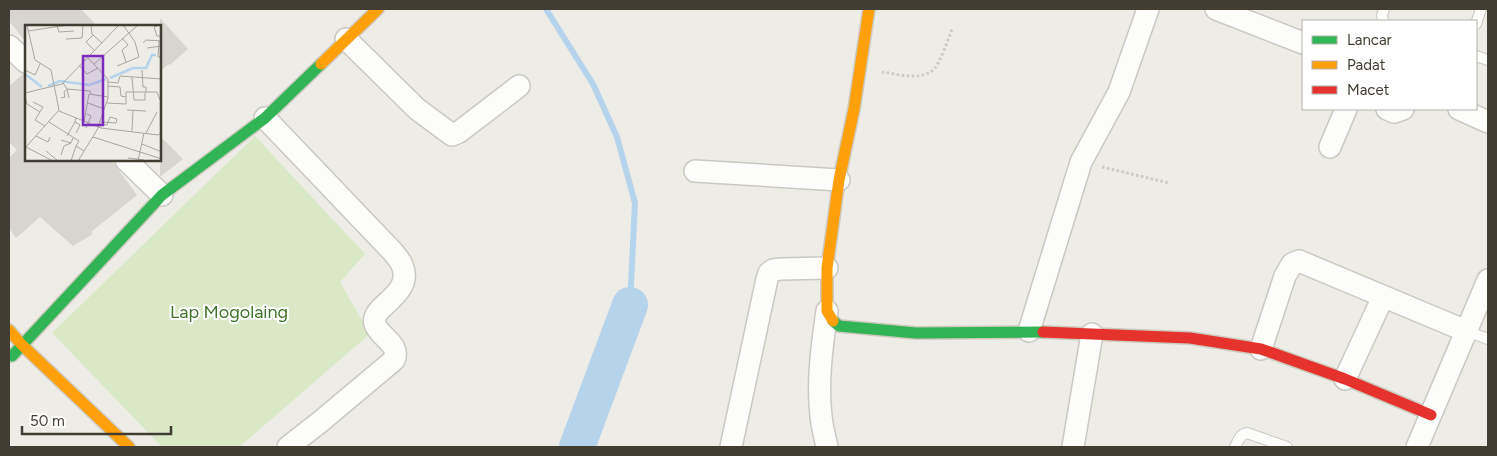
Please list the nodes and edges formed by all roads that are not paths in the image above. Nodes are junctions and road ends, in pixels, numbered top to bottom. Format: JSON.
{"nodes":[{"id":1,"x":378,"y":9,"type":"edge"},
{"id":2,"x":869,"y":9,"type":"edge"},
{"id":3,"x":1148,"y":9,"type":"edge"},
{"id":4,"x":1216,"y":9,"type":"edge"},
{"id":5,"x":1481,"y":9,"type":"edge"},
{"id":6,"x":1477,"y":21,"type":"edge"},
{"id":7,"x":346,"y":40,"type":"junction"},
{"id":8,"x":1302,"y":43,"type":"edge"},
{"id":9,"x":9,"y":46,"type":"edge"},
{"id":10,"x":25,"y":61,"type":"edge"},
{"id":11,"x":519,"y":86,"type":"dead end"},
{"id":12,"x":1346,"y":110,"type":"edge"},
{"id":13,"x":1461,"y":110,"type":"edge"},
{"id":14,"x":266,"y":118,"type":"junction"},
{"id":15,"x":1488,"y":122,"type":"edge"},
{"id":16,"x":1330,"y":147,"type":"dead end"},
{"id":17,"x":127,"y":161,"type":"edge"},
{"id":18,"x":695,"y":171,"type":"dead end"},
{"id":19,"x":839,"y":180,"type":"junction"},
{"id":20,"x":162,"y":195,"type":"junction"},
{"id":21,"x":827,"y":268,"type":"junction"},
{"id":22,"x":1488,"y":280,"type":"edge"},
{"id":23,"x":1383,"y":297,"type":"junction"},
{"id":24,"x":827,"y":311,"type":"junction"},
{"id":25,"x":9,"y":330,"type":"edge"},
{"id":26,"x":1029,"y":331,"type":"junction"},
{"id":27,"x":1466,"y":331,"type":"junction"},
{"id":28,"x":1092,"y":334,"type":"junction"},
{"id":29,"x":1488,"y":339,"type":"edge"},
{"id":30,"x":22,"y":345,"type":"junction"},
{"id":31,"x":1261,"y":349,"type":"junction"},
{"id":32,"x":13,"y":357,"type":"edge"},
{"id":33,"x":1345,"y":379,"type":"junction"},
{"id":34,"x":1431,"y":415,"type":"junction"},
{"id":35,"x":129,"y":447,"type":"edge"},
{"id":36,"x":288,"y":447,"type":"edge"},
{"id":37,"x":731,"y":447,"type":"edge"},
{"id":38,"x":826,"y":447,"type":"edge"},
{"id":39,"x":1073,"y":447,"type":"edge"},
{"id":40,"x":1235,"y":447,"type":"edge"},
{"id":41,"x":1287,"y":447,"type":"edge"},
{"id":42,"x":1417,"y":447,"type":"edge"}],
"edges":[{"from":1,"to":7,"type":"main road"},
{"from":2,"to":19,"type":"main road"},
{"from":3,"to":26,"type":"street"},
{"from":4,"to":8,"type":"street"},
{"from":5,"to":6,"type":"lane"},
{"from":7,"to":11,"type":"street"},
{"from":7,"to":14,"type":"main road"},
{"from":9,"to":10,"type":"street"},
{"from":12,"to":16,"type":"street"},
{"from":13,"to":15,"type":"street"},
{"from":14,"to":20,"type":"main road"},
{"from":14,"to":36,"type":"street"},
{"from":17,"to":20,"type":"street"},
{"from":18,"to":19,"type":"street"},
{"from":19,"to":21,"type":"main road"},
{"from":20,"to":30,"type":"main road"},
{"from":21,"to":24,"type":"main road"},
{"from":21,"to":37,"type":"street"},
{"from":22,"to":27,"type":"street"},
{"from":23,"to":27,"type":"street"},
{"from":23,"to":31,"type":"street"},
{"from":23,"to":33,"type":"street"},
{"from":24,"to":26,"type":"main road"},
{"from":24,"to":38,"type":"street"},
{"from":25,"to":30,"type":"main road"},
{"from":26,"to":28,"type":"main road"},
{"from":27,"to":29,"type":"lane"},
{"from":27,"to":34,"type":"street"},
{"from":28,"to":31,"type":"main road"},
{"from":28,"to":39,"type":"street"},
{"from":30,"to":32,"type":"main road"},
{"from":30,"to":35,"type":"main road"},
{"from":31,"to":33,"type":"main road"},
{"from":33,"to":34,"type":"main road"},
{"from":34,"to":42,"type":"street"},
{"from":40,"to":41,"type":"lane"}]}
